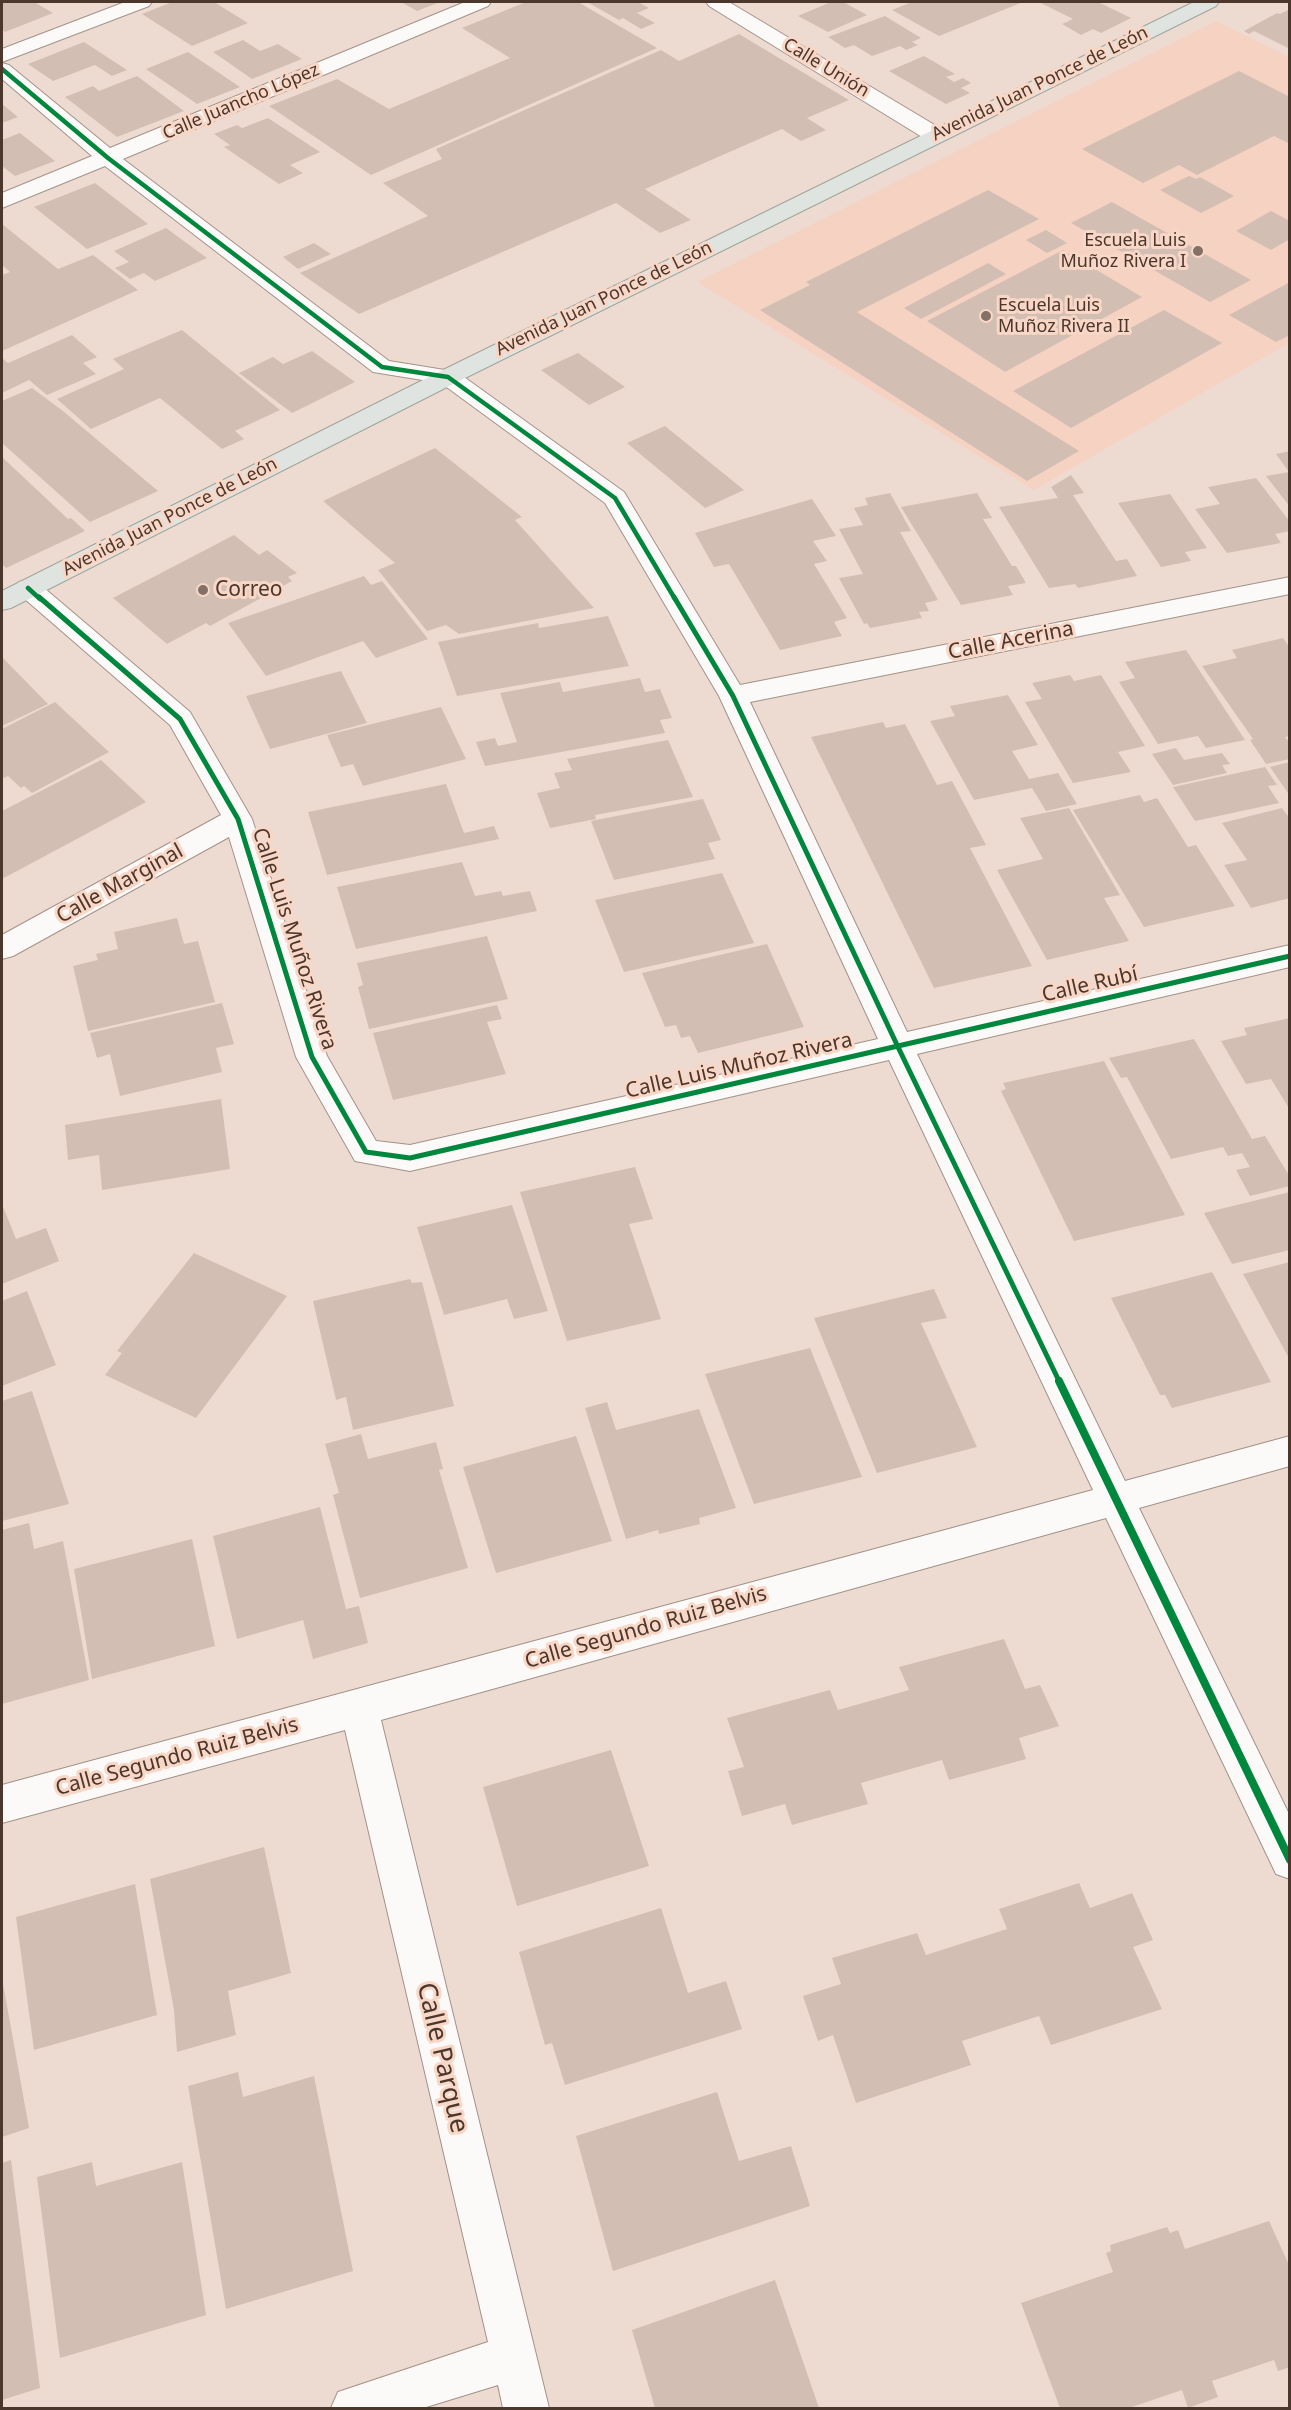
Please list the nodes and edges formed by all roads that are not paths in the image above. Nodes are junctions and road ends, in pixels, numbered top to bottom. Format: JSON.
{"nodes":[{"id":1,"x":142,"y":2,"type":"edge"},
{"id":2,"x":481,"y":2,"type":"edge"},
{"id":3,"x":716,"y":2,"type":"edge"},
{"id":4,"x":1209,"y":2,"type":"edge"},
{"id":5,"x":2,"y":56,"type":"edge"},
{"id":6,"x":2,"y":69,"type":"edge"},
{"id":7,"x":936,"y":135,"type":"junction"},
{"id":8,"x":108,"y":158,"type":"junction"},
{"id":9,"x":2,"y":201,"type":"edge"},
{"id":10,"x":448,"y":377,"type":"junction"},
{"id":11,"x":1290,"y":585,"type":"edge"},
{"id":12,"x":28,"y":588,"type":"junction"},
{"id":13,"x":2,"y":602,"type":"edge"},
{"id":14,"x":733,"y":696,"type":"junction"},
{"id":15,"x":238,"y":819,"type":"junction"},
{"id":16,"x":2,"y":948,"type":"edge"},
{"id":17,"x":1290,"y":956,"type":"edge"},
{"id":18,"x":898,"y":1047,"type":"junction"},
{"id":19,"x":1290,"y":1451,"type":"edge"},
{"id":20,"x":1116,"y":1497,"type":"junction"},
{"id":21,"x":359,"y":1708,"type":"junction"},
{"id":22,"x":2,"y":1804,"type":"edge"},
{"id":23,"x":1290,"y":1860,"type":"edge"},
{"id":24,"x":513,"y":2357,"type":"junction"},
{"id":25,"x":354,"y":2409,"type":"edge"},
{"id":26,"x":526,"y":2409,"type":"edge"}],
"edges":[{"from":1,"to":5,"type":"street"},
{"from":2,"to":8,"type":"street","name":"Calle Juancho López"},
{"from":3,"to":7,"type":"street","name":"Calle Unión"},
{"from":4,"to":7,"type":"main road","name":"Avenida Juan Ponce de León"},
{"from":6,"to":8,"type":"street"},
{"from":7,"to":10,"type":"main road","name":"Avenida Juan Ponce de León"},
{"from":8,"to":9,"type":"street","name":"Calle Juancho López"},
{"from":8,"to":10,"type":"street"},
{"from":10,"to":12,"type":"main road","name":"Avenida Juan Ponce de León"},
{"from":10,"to":14,"type":"street"},
{"from":11,"to":14,"type":"street","name":"Calle Acerina"},
{"from":12,"to":13,"type":"main road","name":"Avenida Juan Ponce de León"},
{"from":12,"to":15,"type":"street","name":"Calle Luis Muñoz Rivera"},
{"from":14,"to":18,"type":"street"},
{"from":15,"to":16,"type":"street","name":"Calle Marginal"},
{"from":15,"to":18,"type":"street","name":"Calle Luis Muñoz Rivera"},
{"from":17,"to":18,"type":"street","name":"Calle Rubí"},
{"from":18,"to":20,"type":"street"},
{"from":19,"to":20,"type":"street","name":"Calle Segundo Ruiz Belvis"},
{"from":20,"to":21,"type":"street","name":"Calle Segundo Ruiz Belvis"},
{"from":20,"to":23,"type":"street"},
{"from":21,"to":22,"type":"street","name":"Calle Segundo Ruiz Belvis"},
{"from":21,"to":24,"type":"street","name":"Calle Parque"},
{"from":24,"to":25,"type":"street"},
{"from":24,"to":26,"type":"street","name":"Calle Parque"}]}
